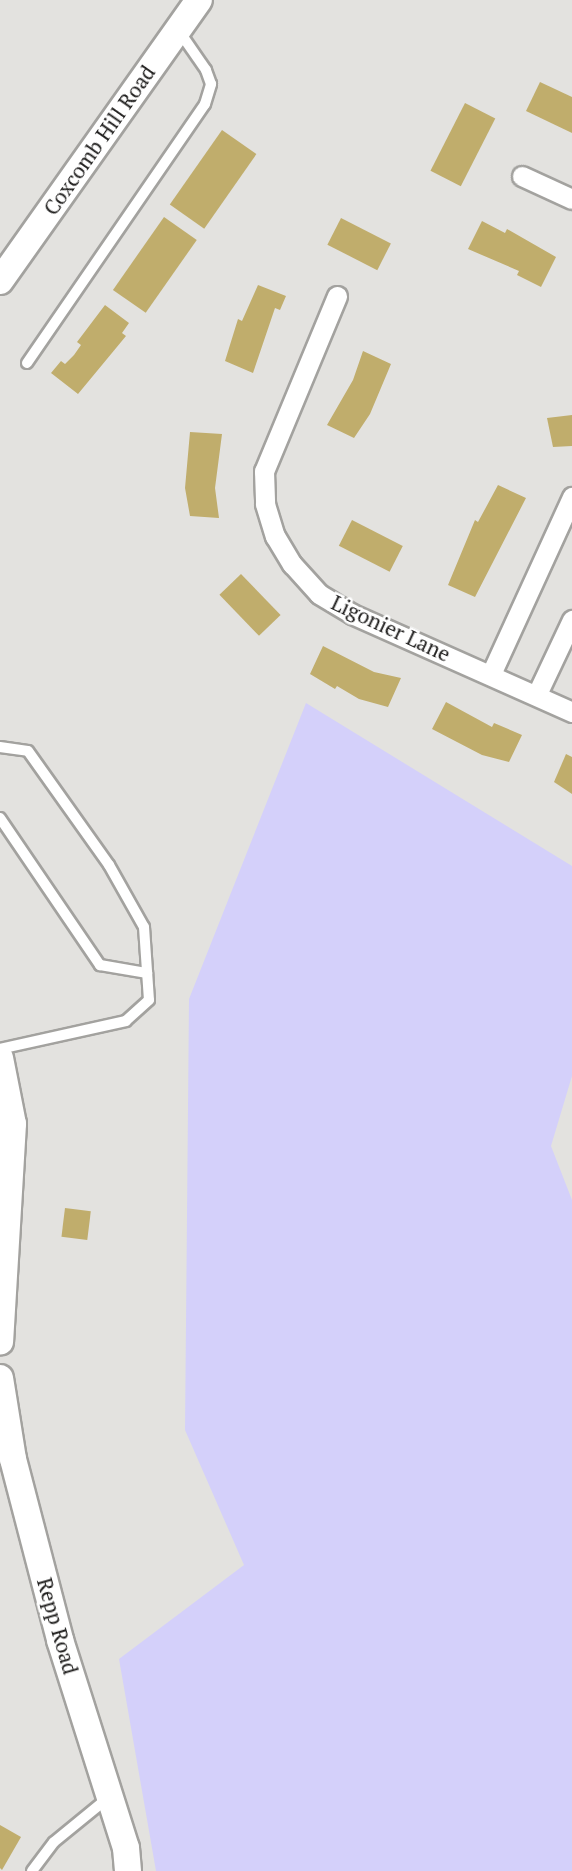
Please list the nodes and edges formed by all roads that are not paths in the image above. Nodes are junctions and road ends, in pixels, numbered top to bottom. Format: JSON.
{"nodes":[{"id":1,"x":199,"y":0,"type":"edge"},
{"id":2,"x":177,"y":28,"type":"junction"},
{"id":3,"x":522,"y":176,"type":"dead end"},
{"id":4,"x":572,"y":199,"type":"edge"},
{"id":5,"x":0,"y":281,"type":"edge"},
{"id":6,"x":337,"y":296,"type":"dead end"},
{"id":7,"x":27,"y":363,"type":"dead end"},
{"id":8,"x":572,"y":497,"type":"edge"},
{"id":9,"x":572,"y":620,"type":"edge"},
{"id":10,"x":491,"y":674,"type":"junction"},
{"id":11,"x":537,"y":694,"type":"junction"},
{"id":12,"x":572,"y":712,"type":"edge"},
{"id":13,"x":0,"y":747,"type":"edge"},
{"id":14,"x":0,"y":818,"type":"edge"},
{"id":15,"x":147,"y":973,"type":"junction"},
{"id":16,"x":0,"y":1049,"type":"edge"},
{"id":17,"x":0,"y":1058,"type":"edge"},
{"id":18,"x":0,"y":1342,"type":"edge"},
{"id":19,"x":0,"y":1378,"type":"edge"},
{"id":20,"x":110,"y":1797,"type":"junction"},
{"id":21,"x":32,"y":1871,"type":"edge"},
{"id":22,"x":128,"y":1871,"type":"edge"}],
"edges":[{"from":1,"to":2,"type":"street","name":"Coxcomb Hill Road"},
{"from":2,"to":5,"type":"street","name":"Coxcomb Hill Road"},
{"from":2,"to":7,"type":"lane"},
{"from":3,"to":4,"type":"street"},
{"from":6,"to":10,"type":"street","name":"Ligonier Lane"},
{"from":8,"to":10,"type":"street"},
{"from":9,"to":11,"type":"street"},
{"from":10,"to":11,"type":"street","name":"Ligonier Lane"},
{"from":11,"to":12,"type":"street","name":"Ligonier Lane"},
{"from":13,"to":15,"type":"lane"},
{"from":14,"to":15,"type":"lane"},
{"from":15,"to":16,"type":"lane"},
{"from":17,"to":18,"type":"street"},
{"from":19,"to":20,"type":"street","name":"Repp Road"},
{"from":20,"to":21,"type":"lane"},
{"from":20,"to":22,"type":"street","name":"Repp Road"}]}
